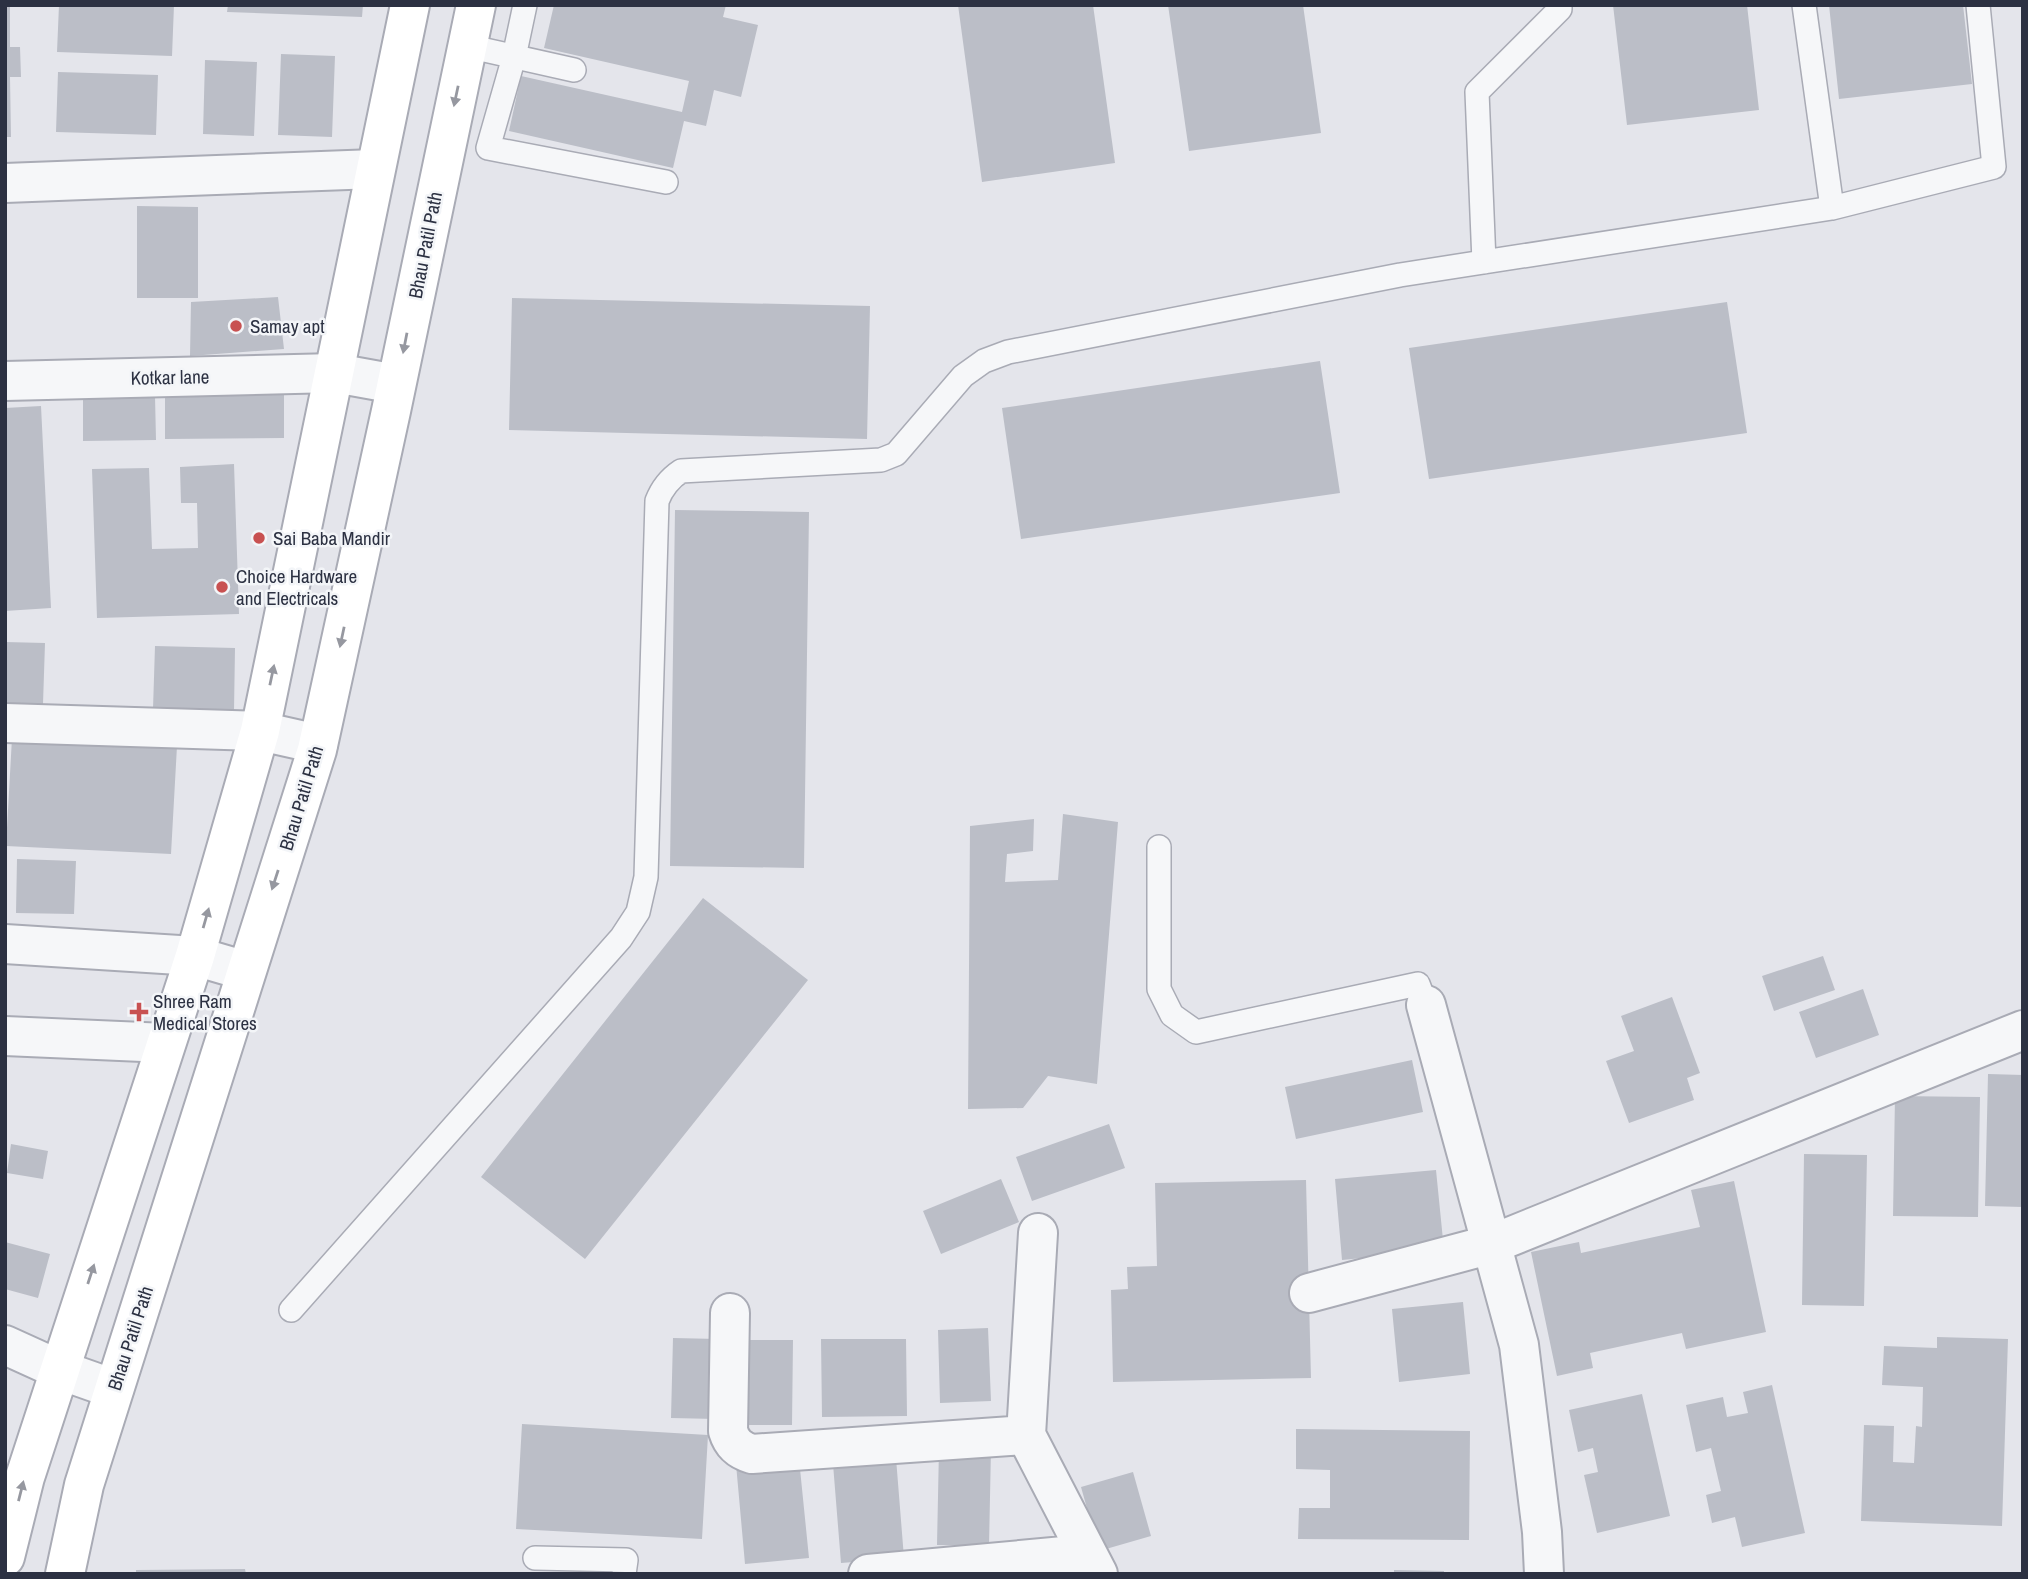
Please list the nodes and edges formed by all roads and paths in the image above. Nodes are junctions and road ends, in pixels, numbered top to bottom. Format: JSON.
{"nodes":[{"id":1,"x":410,"y":5,"type":"edge"},
{"id":2,"x":475,"y":5,"type":"edge"},
{"id":3,"x":525,"y":5,"type":"edge"},
{"id":4,"x":1560,"y":5,"type":"edge"},
{"id":5,"x":1804,"y":5,"type":"edge"},
{"id":6,"x":1978,"y":5,"type":"edge"},
{"id":7,"x":467,"y":46,"type":"junction"},
{"id":8,"x":514,"y":57,"type":"junction"},
{"id":9,"x":573,"y":69,"type":"dead end"},
{"id":10,"x":375,"y":169,"type":"junction"},
{"id":11,"x":666,"y":182,"type":"dead end"},
{"id":12,"x":5,"y":183,"type":"edge"},
{"id":13,"x":1832,"y":208,"type":"junction"},
{"id":14,"x":1484,"y":262,"type":"junction"},
{"id":15,"x":335,"y":373,"type":"junction"},
{"id":16,"x":5,"y":381,"type":"edge"},
{"id":17,"x":396,"y":384,"type":"junction"},
{"id":18,"x":5,"y":723,"type":"edge"},
{"id":19,"x":260,"y":731,"type":"junction"},
{"id":20,"x":318,"y":744,"type":"junction"},
{"id":21,"x":1159,"y":847,"type":"dead end"},
{"id":22,"x":5,"y":944,"type":"edge"},
{"id":23,"x":195,"y":956,"type":"junction"},
{"id":24,"x":246,"y":971,"type":"junction"},
{"id":25,"x":1426,"y":1006,"type":"joint"},
{"id":26,"x":2023,"y":1030,"type":"edge"},
{"id":27,"x":5,"y":1036,"type":"edge"},
{"id":28,"x":166,"y":1043,"type":"junction"},
{"id":29,"x":141,"y":1121,"type":"junction"},
{"id":30,"x":194,"y":1137,"type":"junction"},
{"id":31,"x":1038,"y":1233,"type":"dead end"},
{"id":32,"x":1492,"y":1244,"type":"junction"},
{"id":33,"x":1309,"y":1293,"type":"dead end"},
{"id":34,"x":291,"y":1310,"type":"dead end"},
{"id":35,"x":730,"y":1313,"type":"dead end"},
{"id":36,"x":5,"y":1345,"type":"edge"},
{"id":37,"x":60,"y":1370,"type":"junction"},
{"id":38,"x":114,"y":1389,"type":"junction"},
{"id":39,"x":1026,"y":1435,"type":"junction"},
{"id":40,"x":5,"y":1557,"type":"edge"},
{"id":41,"x":535,"y":1558,"type":"dead end"},
{"id":42,"x":1092,"y":1564,"type":"edge"},
{"id":43,"x":65,"y":1574,"type":"edge"},
{"id":44,"x":624,"y":1574,"type":"edge"},
{"id":45,"x":868,"y":1574,"type":"edge"},
{"id":46,"x":1545,"y":1574,"type":"edge"}],
"edges":[{"from":1,"to":10,"type":"main road"},
{"from":2,"to":7,"type":"main road","name":"Bhau Patil Path"},
{"from":3,"to":8,"type":"lane"},
{"from":4,"to":14,"type":"lane"},
{"from":5,"to":13,"type":"lane"},
{"from":6,"to":13,"type":"lane"},
{"from":7,"to":8,"type":"lane"},
{"from":7,"to":17,"type":"main road","name":"Bhau Patil Path","one_way":true},
{"from":8,"to":9,"type":"lane"},
{"from":8,"to":11,"type":"lane"},
{"from":10,"to":12,"type":"street"},
{"from":10,"to":15,"type":"main road"},
{"from":13,"to":14,"type":"lane"},
{"from":14,"to":34,"type":"lane"},
{"from":15,"to":16,"type":"street","name":"Kotkar lane"},
{"from":15,"to":17,"type":"street","name":"Kotkar lane"},
{"from":19,"to":15,"type":"main road","one_way":true},
{"from":17,"to":20,"type":"main road","name":"Bhau Patil Path","one_way":true},
{"from":18,"to":19,"type":"street"},
{"from":19,"to":20,"type":"street"},
{"from":23,"to":19,"type":"main road","one_way":true},
{"from":20,"to":24,"type":"main road","name":"Bhau Patil Path","one_way":true},
{"from":21,"to":25,"type":"lane"},
{"from":22,"to":23,"type":"street"},
{"from":23,"to":24,"type":"street"},
{"from":23,"to":28,"type":"main road"},
{"from":24,"to":30,"type":"main road","name":"Bhau Patil Path"},
{"from":25,"to":32,"type":"street"},
{"from":26,"to":32,"type":"street"},
{"from":27,"to":28,"type":"street"},
{"from":28,"to":29,"type":"main road"},
{"from":29,"to":30,"type":"main road"},
{"from":37,"to":29,"type":"main road","one_way":true},
{"from":30,"to":38,"type":"main road","name":"Bhau Patil Path"},
{"from":31,"to":39,"type":"street"},
{"from":32,"to":33,"type":"street"},
{"from":32,"to":46,"type":"street"},
{"from":35,"to":39,"type":"street"},
{"from":36,"to":37,"type":"street"},
{"from":37,"to":38,"type":"street"},
{"from":40,"to":37,"type":"main road","one_way":true},
{"from":38,"to":43,"type":"main road","name":"Bhau Patil Path"},
{"from":39,"to":42,"type":"street"},
{"from":41,"to":44,"type":"lane"},
{"from":42,"to":45,"type":"street"}]}
